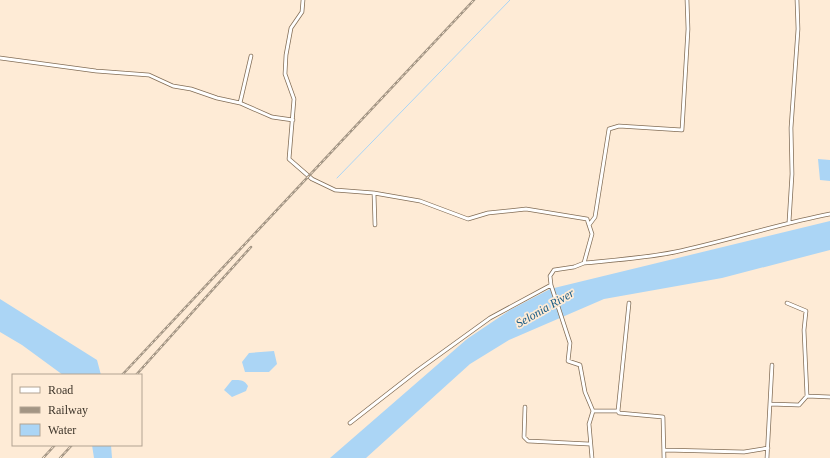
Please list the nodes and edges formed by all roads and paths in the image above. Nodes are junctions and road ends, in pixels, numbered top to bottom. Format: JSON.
{"nodes":[{"id":1,"x":303,"y":0,"type":"edge"},
{"id":2,"x":687,"y":0,"type":"edge"},
{"id":3,"x":797,"y":0,"type":"edge"},
{"id":4,"x":251,"y":56,"type":"dead end"},
{"id":5,"x":0,"y":58,"type":"edge"},
{"id":6,"x":240,"y":103,"type":"junction"},
{"id":7,"x":293,"y":120,"type":"junction"},
{"id":8,"x":374,"y":194,"type":"junction"},
{"id":9,"x":830,"y":214,"type":"edge"},
{"id":10,"x":789,"y":222,"type":"junction"},
{"id":11,"x":375,"y":225,"type":"dead end"},
{"id":12,"x":589,"y":225,"type":"junction"},
{"id":13,"x":584,"y":263,"type":"junction"},
{"id":14,"x":551,"y":285,"type":"junction"},
{"id":15,"x":629,"y":303,"type":"dead end"},
{"id":16,"x":787,"y":303,"type":"dead end"},
{"id":17,"x":772,"y":365,"type":"dead end"},
{"id":18,"x":807,"y":396,"type":"junction"},
{"id":19,"x":830,"y":397,"type":"edge"},
{"id":20,"x":770,"y":404,"type":"junction"},
{"id":21,"x":525,"y":407,"type":"dead end"},
{"id":22,"x":593,"y":411,"type":"junction"},
{"id":23,"x":618,"y":411,"type":"junction"},
{"id":24,"x":350,"y":423,"type":"dead end"},
{"id":25,"x":589,"y":444,"type":"junction"},
{"id":26,"x":768,"y":448,"type":"junction"},
{"id":27,"x":665,"y":450,"type":"junction"},
{"id":28,"x":592,"y":458,"type":"edge"},
{"id":29,"x":664,"y":458,"type":"edge"},
{"id":30,"x":767,"y":458,"type":"edge"}],
"edges":[{"from":1,"to":7,"type":"street"},
{"from":2,"to":12,"type":"street"},
{"from":3,"to":10,"type":"street"},
{"from":4,"to":6,"type":"street"},
{"from":5,"to":6,"type":"street"},
{"from":6,"to":7,"type":"street"},
{"from":7,"to":8,"type":"street"},
{"from":8,"to":11,"type":"street"},
{"from":8,"to":12,"type":"street"},
{"from":9,"to":10,"type":"street"},
{"from":10,"to":13,"type":"street"},
{"from":12,"to":13,"type":"street"},
{"from":13,"to":14,"type":"street"},
{"from":14,"to":22,"type":"street"},
{"from":14,"to":24,"type":"street"},
{"from":15,"to":23,"type":"street"},
{"from":16,"to":18,"type":"street"},
{"from":17,"to":20,"type":"street"},
{"from":18,"to":19,"type":"street"},
{"from":18,"to":20,"type":"street"},
{"from":20,"to":26,"type":"street"},
{"from":21,"to":25,"type":"street"},
{"from":22,"to":23,"type":"street"},
{"from":22,"to":25,"type":"street"},
{"from":23,"to":27,"type":"street"},
{"from":25,"to":28,"type":"street"},
{"from":26,"to":27,"type":"street"},
{"from":26,"to":30,"type":"street"},
{"from":27,"to":29,"type":"street"}]}
